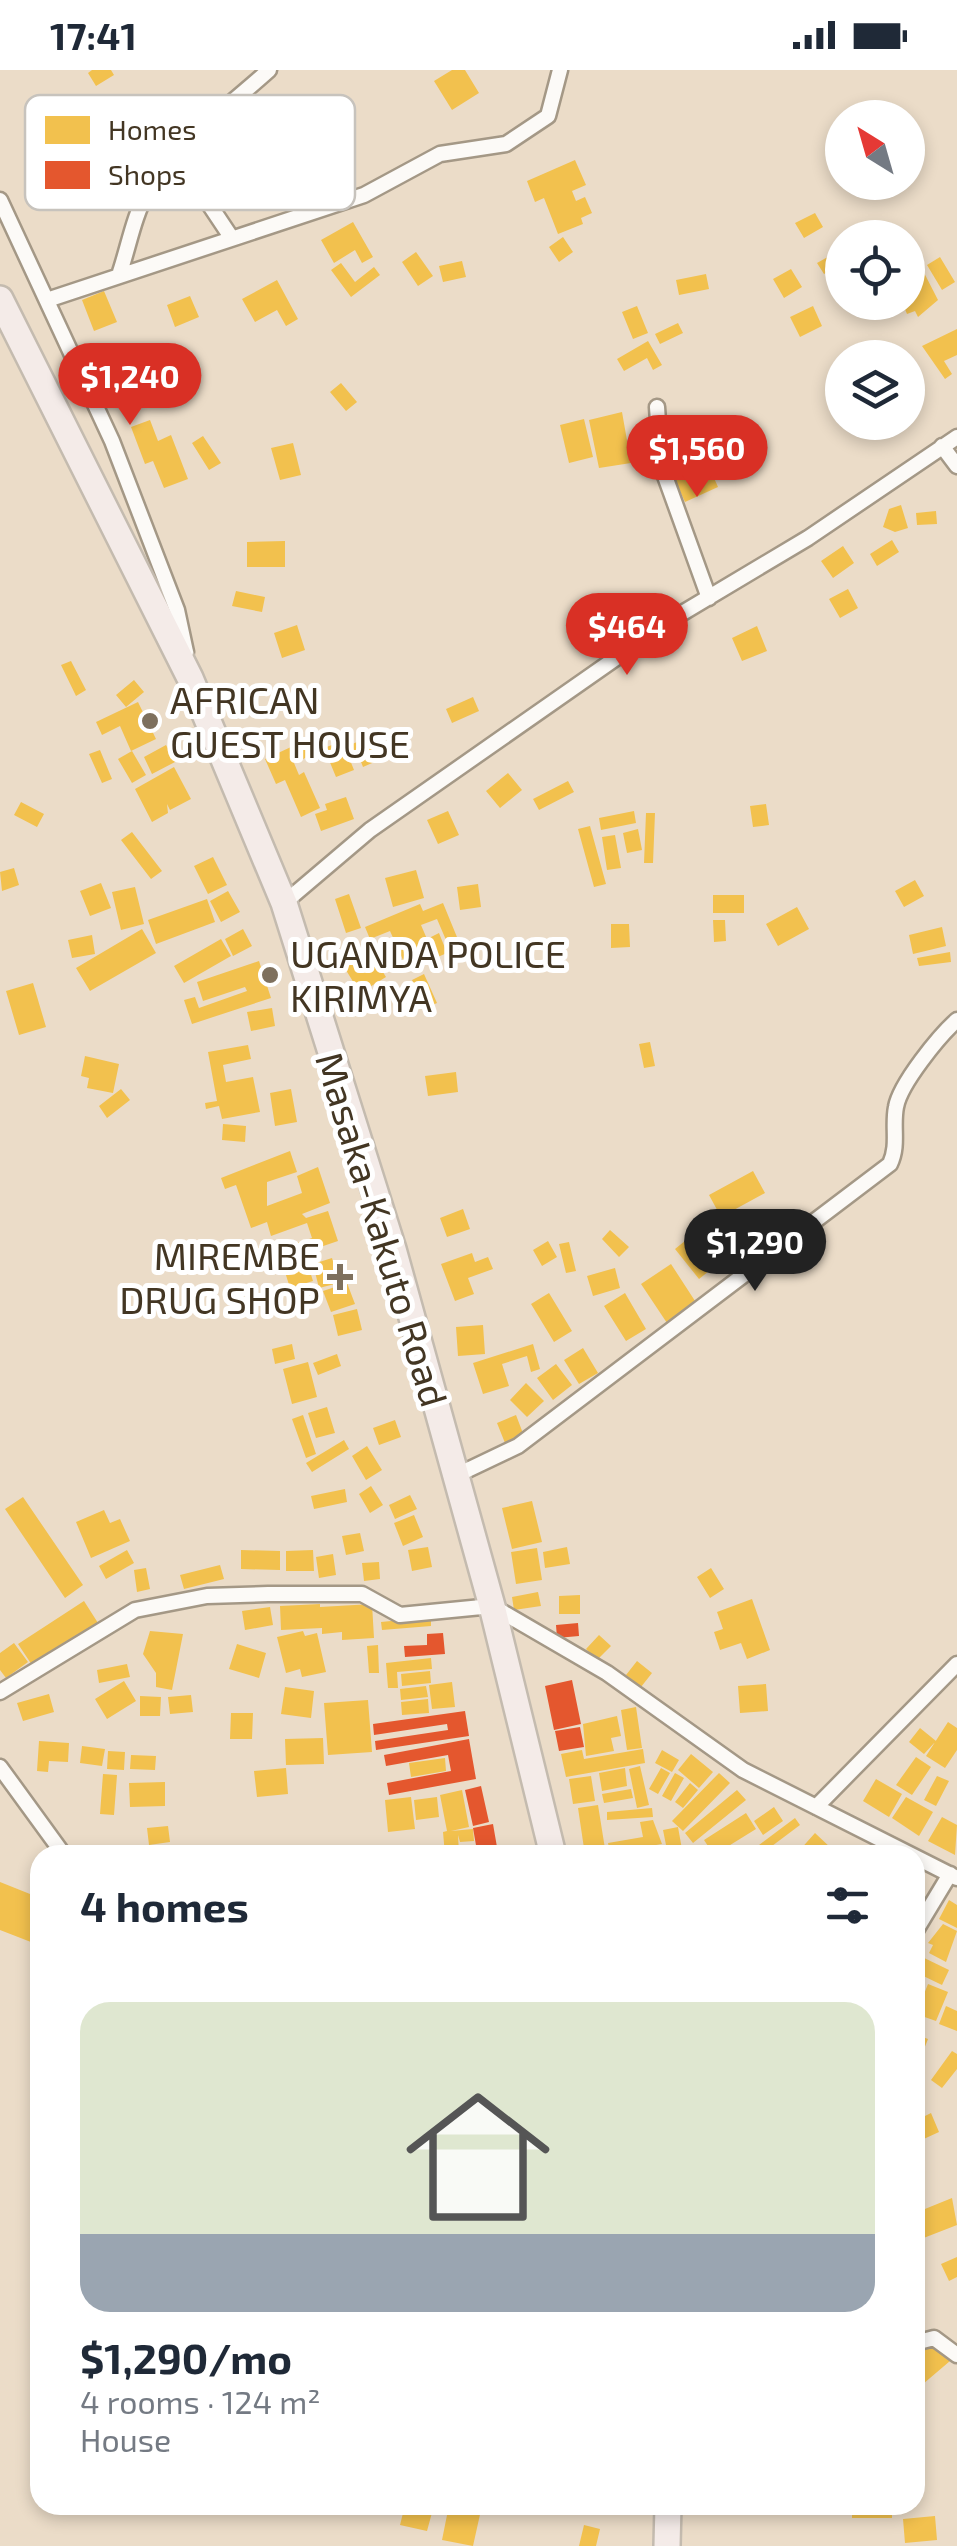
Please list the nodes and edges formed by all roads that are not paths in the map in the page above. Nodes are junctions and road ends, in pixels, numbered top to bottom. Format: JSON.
{"nodes":[{"id":1,"x":269,"y":70,"type":"edge"},
{"id":2,"x":560,"y":70,"type":"edge"},
{"id":3,"x":238,"y":95,"type":"edge"},
{"id":4,"x":355,"y":197,"type":"edge"},
{"id":5,"x":0,"y":200,"type":"edge"},
{"id":6,"x":141,"y":210,"type":"edge"},
{"id":7,"x":213,"y":210,"type":"edge"},
{"id":8,"x":315,"y":210,"type":"edge"},
{"id":9,"x":231,"y":237,"type":"junction"},
{"id":10,"x":120,"y":272,"type":"junction"},
{"id":11,"x":0,"y":299,"type":"edge"},
{"id":12,"x":47,"y":300,"type":"junction"},
{"id":13,"x":657,"y":408,"type":"dead end"},
{"id":14,"x":957,"y":436,"type":"edge"},
{"id":15,"x":942,"y":446,"type":"junction"},
{"id":16,"x":957,"y":466,"type":"edge"},
{"id":17,"x":708,"y":598,"type":"junction"},
{"id":18,"x":190,"y":678,"type":"junction"},
{"id":19,"x":284,"y":903,"type":"junction"},
{"id":20,"x":957,"y":1020,"type":"edge"},
{"id":21,"x":455,"y":1476,"type":"junction"},
{"id":22,"x":492,"y":1606,"type":"junction"},
{"id":23,"x":957,"y":1664,"type":"edge"},
{"id":24,"x":0,"y":1692,"type":"edge"},
{"id":25,"x":0,"y":1767,"type":"edge"},
{"id":26,"x":816,"y":1806,"type":"junction"},
{"id":27,"x":57,"y":1845,"type":"edge"},
{"id":28,"x":551,"y":1845,"type":"edge"},
{"id":29,"x":892,"y":1845,"type":"edge"},
{"id":30,"x":925,"y":1862,"type":"edge"},
{"id":31,"x":953,"y":1876,"type":"edge"},
{"id":32,"x":925,"y":1917,"type":"edge"},
{"id":33,"x":925,"y":2340,"type":"edge"},
{"id":34,"x":957,"y":2355,"type":"edge"},
{"id":35,"x":668,"y":2515,"type":"edge"},
{"id":36,"x":667,"y":2546,"type":"edge"}],
"edges":[{"from":1,"to":3,"type":"street"},
{"from":2,"to":4,"type":"street"},
{"from":5,"to":12,"type":"street"},
{"from":6,"to":10,"type":"street"},
{"from":7,"to":9,"type":"street"},
{"from":8,"to":9,"type":"street"},
{"from":9,"to":10,"type":"street"},
{"from":10,"to":12,"type":"street"},
{"from":11,"to":18,"type":"highway","name":"Masaka-Kakuto Road"},
{"from":12,"to":18,"type":"street"},
{"from":13,"to":17,"type":"street"},
{"from":14,"to":15,"type":"street"},
{"from":15,"to":16,"type":"street"},
{"from":15,"to":17,"type":"street"},
{"from":17,"to":19,"type":"street"},
{"from":18,"to":19,"type":"highway","name":"Masaka-Kakuto Road"},
{"from":19,"to":21,"type":"highway","name":"Masaka-Kakuto Road"},
{"from":20,"to":21,"type":"street"},
{"from":21,"to":22,"type":"highway","name":"Masaka-Kakuto Road"},
{"from":22,"to":24,"type":"street"},
{"from":22,"to":26,"type":"street"},
{"from":22,"to":28,"type":"highway","name":"Masaka-Kakuto Road"},
{"from":23,"to":26,"type":"street"},
{"from":25,"to":27,"type":"street"},
{"from":26,"to":29,"type":"street"},
{"from":30,"to":31,"type":"street"},
{"from":31,"to":32,"type":"street"},
{"from":33,"to":34,"type":"street"},
{"from":35,"to":36,"type":"highway"}]}
